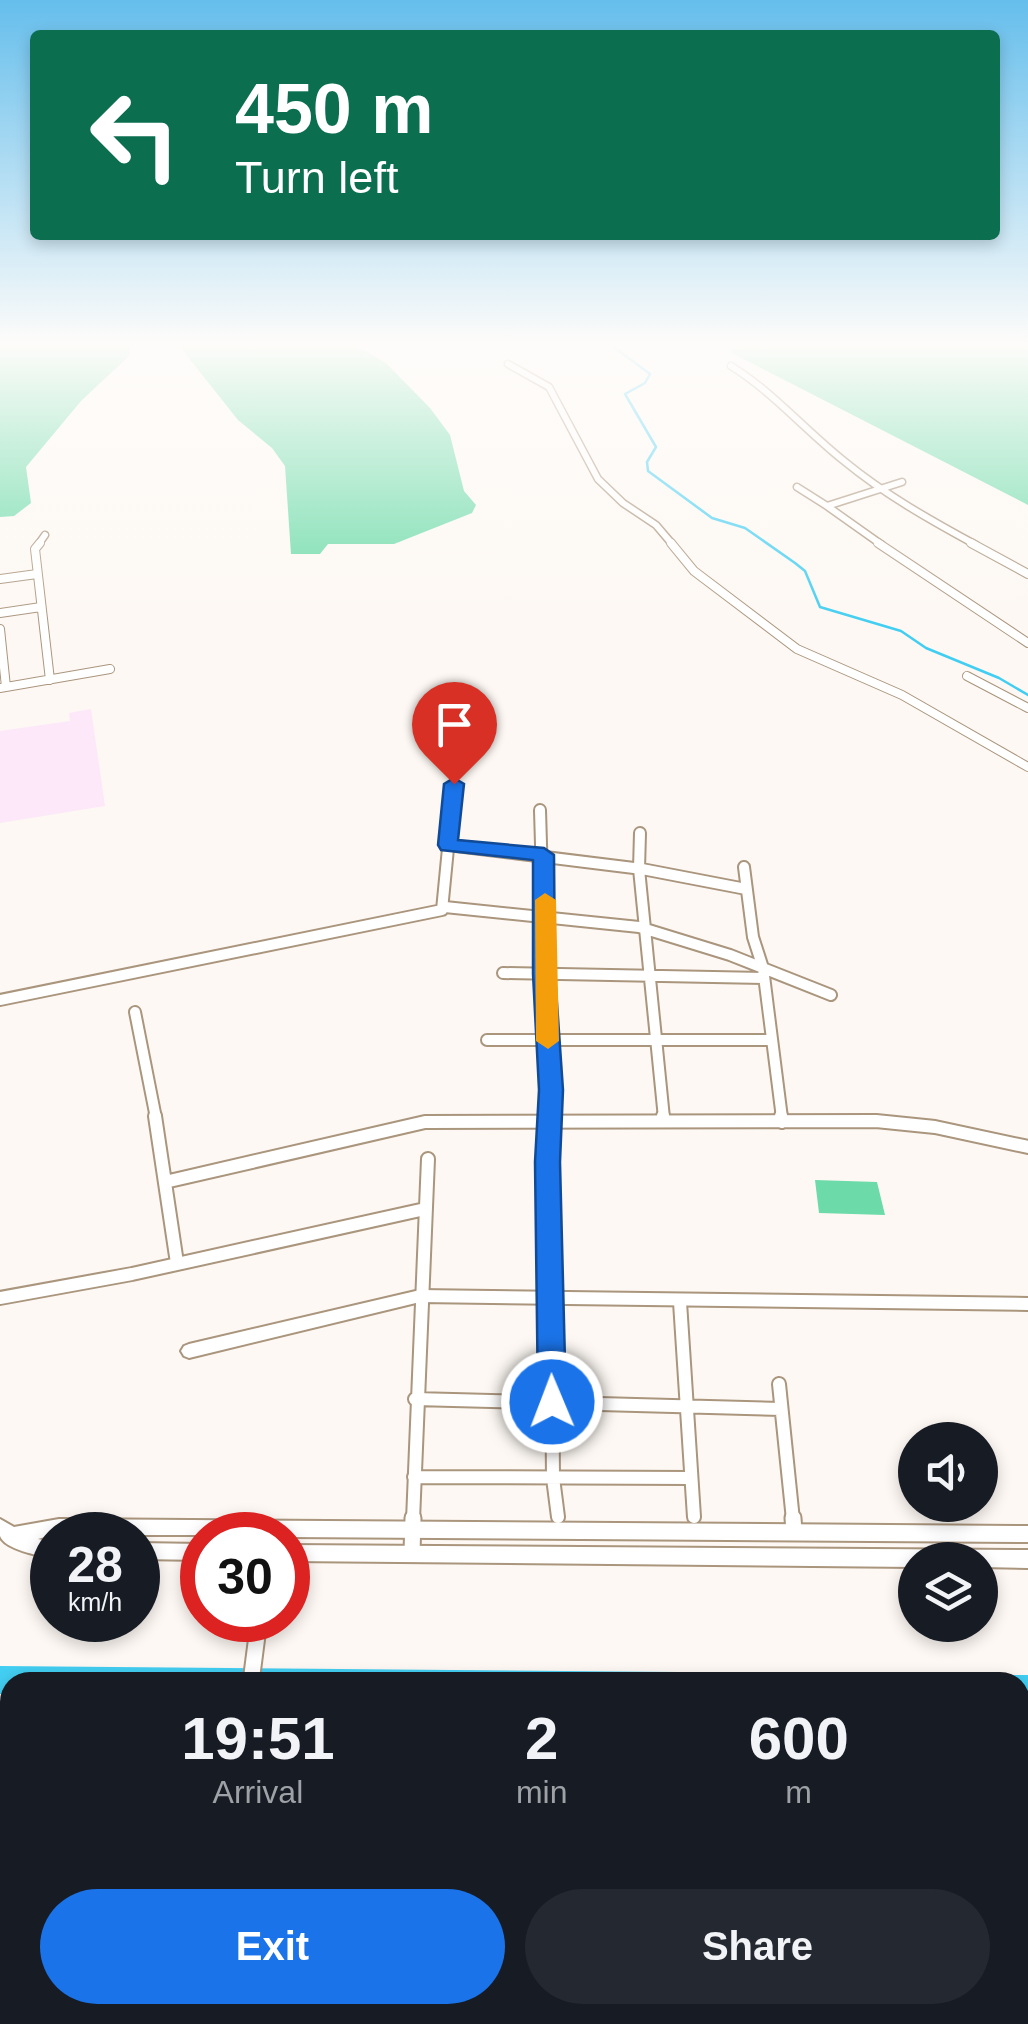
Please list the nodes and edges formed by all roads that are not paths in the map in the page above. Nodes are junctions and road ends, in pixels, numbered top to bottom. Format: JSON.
{"nodes":[{"id":1,"x":576,"y":436,"type":"edge"},
{"id":2,"x":814,"y":436,"type":"edge"},
{"id":3,"x":902,"y":482,"type":"dead end"},
{"id":4,"x":797,"y":486,"type":"dead end"},
{"id":5,"x":883,"y":487,"type":"junction"},
{"id":6,"x":827,"y":506,"type":"junction"},
{"id":7,"x":45,"y":535,"type":"dead end"},
{"id":8,"x":38,"y":574,"type":"junction"},
{"id":9,"x":1028,"y":574,"type":"edge"},
{"id":10,"x":0,"y":579,"type":"edge"},
{"id":11,"x":41,"y":607,"type":"junction"},
{"id":12,"x":0,"y":613,"type":"edge"},
{"id":13,"x":0,"y":628,"type":"edge"},
{"id":14,"x":1028,"y":642,"type":"edge"},
{"id":15,"x":110,"y":669,"type":"dead end"},
{"id":16,"x":967,"y":676,"type":"dead end"},
{"id":17,"x":50,"y":680,"type":"junction"},
{"id":18,"x":3,"y":687,"type":"edge"},
{"id":19,"x":1028,"y":708,"type":"edge"},
{"id":20,"x":1028,"y":767,"type":"edge"},
{"id":21,"x":454,"y":784,"type":"dead end"},
{"id":22,"x":540,"y":810,"type":"dead end"},
{"id":23,"x":640,"y":833,"type":"dead end"},
{"id":24,"x":448,"y":845,"type":"junction"},
{"id":25,"x":544,"y":855,"type":"junction"},
{"id":26,"x":744,"y":867,"type":"dead end"},
{"id":27,"x":639,"y":869,"type":"junction"},
{"id":28,"x":746,"y":889,"type":"junction"},
{"id":29,"x":446,"y":907,"type":"junction"},
{"id":30,"x":546,"y":915,"type":"junction"},
{"id":31,"x":648,"y":930,"type":"junction"},
{"id":32,"x":764,"y":973,"type":"junction"},
{"id":33,"x":503,"y":974,"type":"dead end"},
{"id":34,"x":544,"y":974,"type":"junction"},
{"id":35,"x":649,"y":977,"type":"junction"},
{"id":36,"x":831,"y":995,"type":"dead end"},
{"id":37,"x":0,"y":1000,"type":"edge"},
{"id":38,"x":135,"y":1012,"type":"dead end"},
{"id":39,"x":487,"y":1040,"type":"dead end"},
{"id":40,"x":548,"y":1040,"type":"junction"},
{"id":41,"x":656,"y":1040,"type":"junction"},
{"id":42,"x":772,"y":1040,"type":"junction"},
{"id":43,"x":550,"y":1120,"type":"junction"},
{"id":44,"x":664,"y":1121,"type":"junction"},
{"id":45,"x":782,"y":1122,"type":"junction"},
{"id":46,"x":1028,"y":1147,"type":"edge"},
{"id":47,"x":428,"y":1159,"type":"dead end"},
{"id":48,"x":165,"y":1182,"type":"junction"},
{"id":49,"x":425,"y":1209,"type":"junction"},
{"id":50,"x":177,"y":1264,"type":"junction"},
{"id":51,"x":420,"y":1296,"type":"junction"},
{"id":52,"x":0,"y":1298,"type":"edge"},
{"id":53,"x":550,"y":1298,"type":"junction"},
{"id":54,"x":680,"y":1302,"type":"junction"},
{"id":55,"x":1028,"y":1304,"type":"edge"},
{"id":56,"x":189,"y":1351,"type":"dead end"},
{"id":57,"x":779,"y":1384,"type":"dead end"},
{"id":58,"x":415,"y":1400,"type":"junction"},
{"id":59,"x":552,"y":1402,"type":"junction"},
{"id":60,"x":687,"y":1406,"type":"junction"},
{"id":61,"x":782,"y":1409,"type":"junction"},
{"id":62,"x":414,"y":1476,"type":"junction"},
{"id":63,"x":553,"y":1478,"type":"junction"},
{"id":64,"x":691,"y":1478,"type":"junction"},
{"id":65,"x":558,"y":1517,"type":"dead end"},
{"id":66,"x":694,"y":1517,"type":"dead end"},
{"id":67,"x":180,"y":1530,"type":"edge"},
{"id":68,"x":412,"y":1530,"type":"junction"},
{"id":69,"x":310,"y":1531,"type":"edge"},
{"id":70,"x":5,"y":1532,"type":"edge"},
{"id":71,"x":794,"y":1532,"type":"junction"},
{"id":72,"x":1028,"y":1534,"type":"edge"},
{"id":73,"x":30,"y":1546,"type":"edge"},
{"id":74,"x":310,"y":1553,"type":"edge"},
{"id":75,"x":412,"y":1553,"type":"junction"},
{"id":76,"x":1028,"y":1559,"type":"edge"},
{"id":77,"x":256,"y":1642,"type":"edge"},
{"id":78,"x":252,"y":1672,"type":"edge"}],
"edges":[{"from":1,"to":20,"type":"street"},
{"from":2,"to":5,"type":"street"},
{"from":3,"to":5,"type":"street"},
{"from":4,"to":6,"type":"street"},
{"from":5,"to":6,"type":"street"},
{"from":5,"to":9,"type":"street"},
{"from":6,"to":14,"type":"street"},
{"from":7,"to":8,"type":"street"},
{"from":8,"to":10,"type":"street"},
{"from":8,"to":11,"type":"street"},
{"from":11,"to":12,"type":"street"},
{"from":11,"to":17,"type":"street"},
{"from":13,"to":18,"type":"street"},
{"from":15,"to":17,"type":"street"},
{"from":16,"to":19,"type":"street"},
{"from":17,"to":18,"type":"street"},
{"from":21,"to":24,"type":"street"},
{"from":22,"to":25,"type":"street"},
{"from":23,"to":27,"type":"street"},
{"from":24,"to":25,"type":"street"},
{"from":24,"to":29,"type":"street"},
{"from":25,"to":27,"type":"street"},
{"from":25,"to":30,"type":"street"},
{"from":26,"to":28,"type":"street"},
{"from":27,"to":28,"type":"street"},
{"from":27,"to":31,"type":"street"},
{"from":28,"to":32,"type":"street"},
{"from":29,"to":30,"type":"street"},
{"from":29,"to":37,"type":"street"},
{"from":30,"to":31,"type":"street"},
{"from":30,"to":34,"type":"street"},
{"from":31,"to":32,"type":"street"},
{"from":31,"to":35,"type":"street"},
{"from":32,"to":35,"type":"street"},
{"from":32,"to":36,"type":"street"},
{"from":32,"to":42,"type":"street"},
{"from":33,"to":34,"type":"street"},
{"from":34,"to":35,"type":"street"},
{"from":34,"to":40,"type":"street"},
{"from":35,"to":41,"type":"street"},
{"from":38,"to":48,"type":"street"},
{"from":39,"to":40,"type":"street"},
{"from":40,"to":41,"type":"street"},
{"from":40,"to":43,"type":"street"},
{"from":41,"to":42,"type":"street"},
{"from":41,"to":44,"type":"street"},
{"from":42,"to":45,"type":"street"},
{"from":43,"to":44,"type":"street"},
{"from":43,"to":48,"type":"street"},
{"from":43,"to":53,"type":"street"},
{"from":44,"to":45,"type":"street"},
{"from":45,"to":46,"type":"street"},
{"from":47,"to":49,"type":"street"},
{"from":48,"to":50,"type":"street"},
{"from":49,"to":50,"type":"street"},
{"from":49,"to":51,"type":"street"},
{"from":50,"to":52,"type":"street"},
{"from":51,"to":53,"type":"street"},
{"from":51,"to":56,"type":"street"},
{"from":51,"to":58,"type":"street"},
{"from":53,"to":54,"type":"street"},
{"from":53,"to":59,"type":"street"},
{"from":54,"to":55,"type":"street"},
{"from":54,"to":60,"type":"street"},
{"from":57,"to":61,"type":"street"},
{"from":58,"to":59,"type":"street"},
{"from":58,"to":62,"type":"street"},
{"from":59,"to":60,"type":"street"},
{"from":59,"to":63,"type":"street"},
{"from":60,"to":61,"type":"street"},
{"from":60,"to":64,"type":"street"},
{"from":61,"to":71,"type":"street"},
{"from":62,"to":63,"type":"street"},
{"from":62,"to":68,"type":"street"},
{"from":63,"to":64,"type":"street"},
{"from":63,"to":65,"type":"street"},
{"from":64,"to":66,"type":"street"},
{"from":67,"to":70,"type":"street"},
{"from":68,"to":69,"type":"street"},
{"from":68,"to":71,"type":"street"},
{"from":68,"to":75,"type":"street"},
{"from":70,"to":73,"type":"street"},
{"from":71,"to":72,"type":"street"},
{"from":74,"to":75,"type":"street"},
{"from":75,"to":76,"type":"street"},
{"from":77,"to":78,"type":"street"}]}
